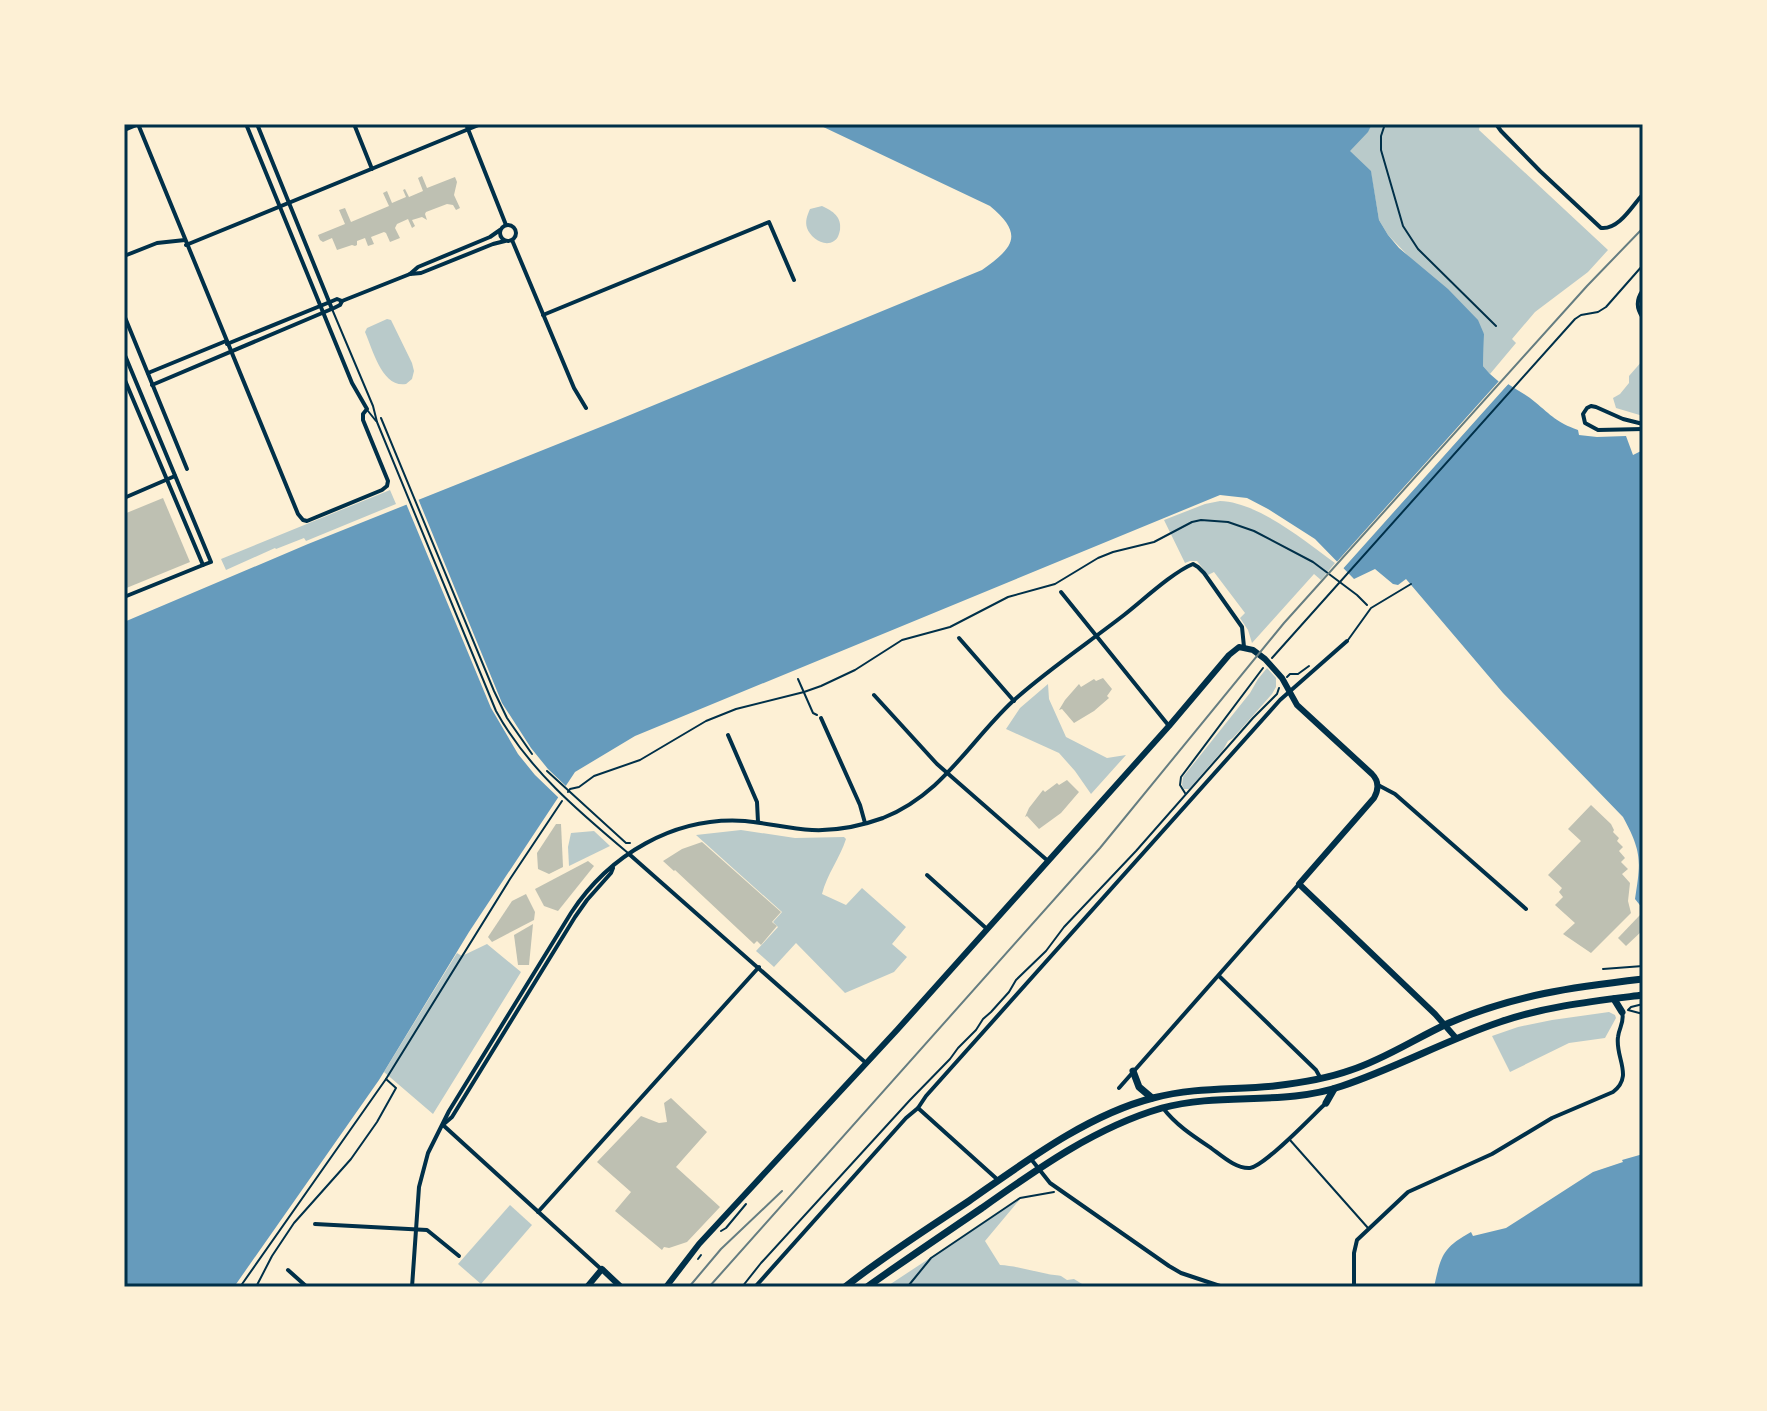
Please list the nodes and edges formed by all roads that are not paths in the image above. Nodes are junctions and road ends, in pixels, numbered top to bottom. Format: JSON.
{"nodes":[{"id":1,"x":137,"y":124,"type":"edge"},
{"id":2,"x":246,"y":124,"type":"edge"},
{"id":3,"x":257,"y":124,"type":"edge"},
{"id":4,"x":354,"y":124,"type":"edge"},
{"id":5,"x":481,"y":124,"type":"edge"},
{"id":6,"x":1496,"y":124,"type":"edge"},
{"id":7,"x":467,"y":127,"type":"edge"},
{"id":8,"x":124,"y":129,"type":"edge"},
{"id":9,"x":372,"y":169,"type":"junction"},
{"id":10,"x":1643,"y":194,"type":"edge"},
{"id":11,"x":289,"y":203,"type":"junction"},
{"id":12,"x":280,"y":207,"type":"junction"},
{"id":13,"x":506,"y":225,"type":"junction"},
{"id":14,"x":500,"y":230,"type":"junction"},
{"id":15,"x":512,"y":240,"type":"junction"},
{"id":16,"x":505,"y":241,"type":"junction"},
{"id":17,"x":186,"y":242,"type":"junction"},
{"id":18,"x":124,"y":256,"type":"edge"},
{"id":19,"x":410,"y":274,"type":"junction"},
{"id":20,"x":794,"y":280,"type":"dead end"},
{"id":21,"x":1643,"y":290,"type":"edge"},
{"id":22,"x":342,"y":301,"type":"junction"},
{"id":23,"x":330,"y":302,"type":"junction"},
{"id":24,"x":321,"y":306,"type":"junction"},
{"id":25,"x":332,"y":309,"type":"junction"},
{"id":26,"x":324,"y":312,"type":"junction"},
{"id":27,"x":124,"y":315,"type":"edge"},
{"id":28,"x":543,"y":315,"type":"junction"},
{"id":29,"x":1643,"y":318,"type":"edge"},
{"id":30,"x":227,"y":342,"type":"junction"},
{"id":31,"x":231,"y":351,"type":"junction"},
{"id":32,"x":124,"y":353,"type":"edge"},
{"id":33,"x":148,"y":373,"type":"junction"},
{"id":34,"x":124,"y":378,"type":"edge"},
{"id":35,"x":137,"y":385,"type":"junction"},
{"id":36,"x":152,"y":385,"type":"junction"},
{"id":37,"x":128,"y":389,"type":"junction"},
{"id":38,"x":586,"y":408,"type":"dead end"},
{"id":39,"x":367,"y":409,"type":"junction"},
{"id":40,"x":377,"y":422,"type":"junction"},
{"id":41,"x":1643,"y":427,"type":"edge"},
{"id":42,"x":187,"y":469,"type":"dead end"},
{"id":43,"x":175,"y":476,"type":"junction"},
{"id":44,"x":168,"y":479,"type":"junction"},
{"id":45,"x":124,"y":498,"type":"edge"},
{"id":46,"x":203,"y":565,"type":"junction"},
{"id":47,"x":1411,"y":584,"type":"dead end"},
{"id":48,"x":1061,"y":592,"type":"dead end"},
{"id":49,"x":124,"y":597,"type":"edge"},
{"id":50,"x":1097,"y":636,"type":"junction"},
{"id":51,"x":959,"y":638,"type":"dead end"},
{"id":52,"x":1347,"y":641,"type":"joint"},
{"id":53,"x":1244,"y":647,"type":"junction"},
{"id":54,"x":1289,"y":692,"type":"junction"},
{"id":55,"x":874,"y":695,"type":"dead end"},
{"id":56,"x":1014,"y":701,"type":"junction"},
{"id":57,"x":821,"y":718,"type":"road end"},
{"id":58,"x":1169,"y":726,"type":"junction"},
{"id":59,"x":728,"y":735,"type":"dead end"},
{"id":60,"x":948,"y":774,"type":"junction"},
{"id":61,"x":1378,"y":785,"type":"junction"},
{"id":62,"x":758,"y":822,"type":"junction"},
{"id":63,"x":865,"y":823,"type":"junction"},
{"id":64,"x":629,"y":854,"type":"junction"},
{"id":65,"x":1048,"y":861,"type":"junction"},
{"id":66,"x":927,"y":875,"type":"dead end"},
{"id":67,"x":1299,"y":884,"type":"junction"},
{"id":68,"x":1526,"y":909,"type":"dead end"},
{"id":69,"x":987,"y":929,"type":"junction"},
{"id":70,"x":759,"y":967,"type":"junction"},
{"id":71,"x":1219,"y":976,"type":"junction"},
{"id":72,"x":1643,"y":979,"type":"edge"},
{"id":73,"x":1643,"y":995,"type":"edge"},
{"id":74,"x":1614,"y":999,"type":"junction"},
{"id":75,"x":1622,"y":1012,"type":"joint"},
{"id":76,"x":1446,"y":1025,"type":"junction"},
{"id":77,"x":1456,"y":1038,"type":"junction"},
{"id":78,"x":866,"y":1063,"type":"junction"},
{"id":79,"x":1133,"y":1071,"type":"junction"},
{"id":80,"x":1321,"y":1079,"type":"junction"},
{"id":81,"x":1119,"y":1088,"type":"dead end"},
{"id":82,"x":1334,"y":1089,"type":"junction"},
{"id":83,"x":1152,"y":1098,"type":"junction"},
{"id":84,"x":1326,"y":1103,"type":"joint"},
{"id":85,"x":918,"y":1108,"type":"junction"},
{"id":86,"x":1163,"y":1108,"type":"junction"},
{"id":87,"x":443,"y":1125,"type":"junction"},
{"id":88,"x":1288,"y":1138,"type":"junction"},
{"id":89,"x":1031,"y":1159,"type":"junction"},
{"id":90,"x":1038,"y":1169,"type":"junction"},
{"id":91,"x":998,"y":1180,"type":"junction"},
{"id":92,"x":538,"y":1212,"type":"junction"},
{"id":93,"x":315,"y":1224,"type":"dead end"},
{"id":94,"x":417,"y":1229,"type":"junction"},
{"id":95,"x":1369,"y":1229,"type":"junction"},
{"id":96,"x":459,"y":1256,"type":"dead end"},
{"id":97,"x":602,"y":1269,"type":"junction"},
{"id":98,"x":288,"y":1270,"type":"dead end"},
{"id":99,"x":307,"y":1287,"type":"edge"},
{"id":100,"x":412,"y":1287,"type":"edge"},
{"id":101,"x":587,"y":1287,"type":"edge"},
{"id":102,"x":621,"y":1287,"type":"edge"},
{"id":103,"x":666,"y":1287,"type":"edge"},
{"id":104,"x":755,"y":1287,"type":"edge"},
{"id":105,"x":845,"y":1287,"type":"edge"},
{"id":106,"x":867,"y":1287,"type":"edge"},
{"id":107,"x":1223,"y":1287,"type":"edge"},
{"id":108,"x":1354,"y":1287,"type":"edge"}],
"edges":[{"from":1,"to":8,"type":"street"},
{"from":1,"to":17,"type":"street"},
{"from":2,"to":12,"type":"street"},
{"from":3,"to":11,"type":"street"},
{"from":4,"to":9,"type":"street"},
{"from":5,"to":7,"type":"street"},
{"from":6,"to":10,"type":"street"},
{"from":7,"to":9,"type":"street"},
{"from":7,"to":13,"type":"street"},
{"from":9,"to":11,"type":"street"},
{"from":11,"to":12,"type":"street"},
{"from":11,"to":23,"type":"street"},
{"from":12,"to":17,"type":"street"},
{"from":12,"to":24,"type":"street"},
{"from":13,"to":14,"type":"street"},
{"from":13,"to":15,"type":"street"},
{"from":14,"to":16,"type":"street"},
{"from":14,"to":19,"type":"street"},
{"from":15,"to":16,"type":"street"},
{"from":15,"to":28,"type":"street"},
{"from":16,"to":19,"type":"street"},
{"from":17,"to":18,"type":"street"},
{"from":17,"to":30,"type":"street"},
{"from":19,"to":22,"type":"street"},
{"from":20,"to":28,"type":"street"},
{"from":21,"to":29,"type":"street"},
{"from":22,"to":23,"type":"street"},
{"from":22,"to":25,"type":"street"},
{"from":23,"to":24,"type":"street"},
{"from":23,"to":25,"type":"street"},
{"from":24,"to":26,"type":"street"},
{"from":24,"to":30,"type":"street"},
{"from":25,"to":26,"type":"street"},
{"from":25,"to":40,"type":"lane"},
{"from":26,"to":31,"type":"street"},
{"from":26,"to":39,"type":"street"},
{"from":27,"to":33,"type":"street"},
{"from":28,"to":38,"type":"street"},
{"from":30,"to":31,"type":"street"},
{"from":30,"to":33,"type":"street"},
{"from":31,"to":36,"type":"street"},
{"from":31,"to":39,"type":"street"},
{"from":32,"to":35,"type":"street"},
{"from":33,"to":36,"type":"street"},
{"from":34,"to":37,"type":"street"},
{"from":35,"to":37,"type":"street"},
{"from":35,"to":43,"type":"street"},
{"from":36,"to":42,"type":"street"},
{"from":37,"to":44,"type":"street"},
{"from":39,"to":40,"type":"lane"},
{"from":40,"to":64,"type":"lane"},
{"from":41,"to":41,"type":"street"},
{"from":43,"to":44,"type":"street"},
{"from":43,"to":46,"type":"street"},
{"from":44,"to":45,"type":"street"},
{"from":44,"to":46,"type":"street"},
{"from":46,"to":49,"type":"street"},
{"from":47,"to":52,"type":"lane"},
{"from":48,"to":50,"type":"street"},
{"from":50,"to":53,"type":"street"},
{"from":50,"to":56,"type":"street"},
{"from":50,"to":58,"type":"street"},
{"from":51,"to":56,"type":"street"},
{"from":52,"to":54,"type":"street"},
{"from":53,"to":54,"type":"street"},
{"from":53,"to":58,"type":"street"},
{"from":54,"to":61,"type":"street"},
{"from":54,"to":85,"type":"street"},
{"from":55,"to":60,"type":"street"},
{"from":56,"to":60,"type":"street"},
{"from":57,"to":63,"type":"street"},
{"from":58,"to":65,"type":"street"},
{"from":59,"to":62,"type":"street"},
{"from":60,"to":63,"type":"street"},
{"from":60,"to":65,"type":"street"},
{"from":61,"to":67,"type":"street"},
{"from":61,"to":68,"type":"street"},
{"from":62,"to":63,"type":"street"},
{"from":62,"to":64,"type":"street"},
{"from":64,"to":70,"type":"street"},
{"from":64,"to":87,"type":"street"},
{"from":65,"to":69,"type":"street"},
{"from":66,"to":69,"type":"street"},
{"from":67,"to":71,"type":"street"},
{"from":67,"to":76,"type":"street"},
{"from":69,"to":78,"type":"street"},
{"from":70,"to":78,"type":"street"},
{"from":70,"to":92,"type":"street"},
{"from":71,"to":79,"type":"street"},
{"from":71,"to":80,"type":"street"},
{"from":72,"to":76,"type":"highway"},
{"from":73,"to":74,"type":"highway"},
{"from":74,"to":75,"type":"highway"},
{"from":74,"to":77,"type":"highway"},
{"from":75,"to":95,"type":"street"},
{"from":76,"to":77,"type":"street"},
{"from":76,"to":80,"type":"highway"},
{"from":77,"to":82,"type":"highway"},
{"from":78,"to":103,"type":"street"},
{"from":79,"to":81,"type":"street"},
{"from":79,"to":83,"type":"highway"},
{"from":80,"to":83,"type":"highway"},
{"from":82,"to":84,"type":"highway"},
{"from":82,"to":86,"type":"highway"},
{"from":83,"to":89,"type":"highway"},
{"from":84,"to":88,"type":"street"},
{"from":85,"to":91,"type":"street"},
{"from":85,"to":104,"type":"street"},
{"from":86,"to":88,"type":"street"},
{"from":86,"to":90,"type":"highway"},
{"from":87,"to":92,"type":"street"},
{"from":87,"to":94,"type":"street"},
{"from":88,"to":95,"type":"lane"},
{"from":89,"to":90,"type":"street"},
{"from":89,"to":91,"type":"highway"},
{"from":90,"to":106,"type":"highway"},
{"from":90,"to":107,"type":"street"},
{"from":91,"to":105,"type":"highway"},
{"from":92,"to":97,"type":"street"},
{"from":93,"to":94,"type":"street"},
{"from":94,"to":96,"type":"street"},
{"from":94,"to":100,"type":"street"},
{"from":95,"to":108,"type":"street"},
{"from":97,"to":101,"type":"street"},
{"from":97,"to":102,"type":"street"},
{"from":98,"to":99,"type":"street"}]}
